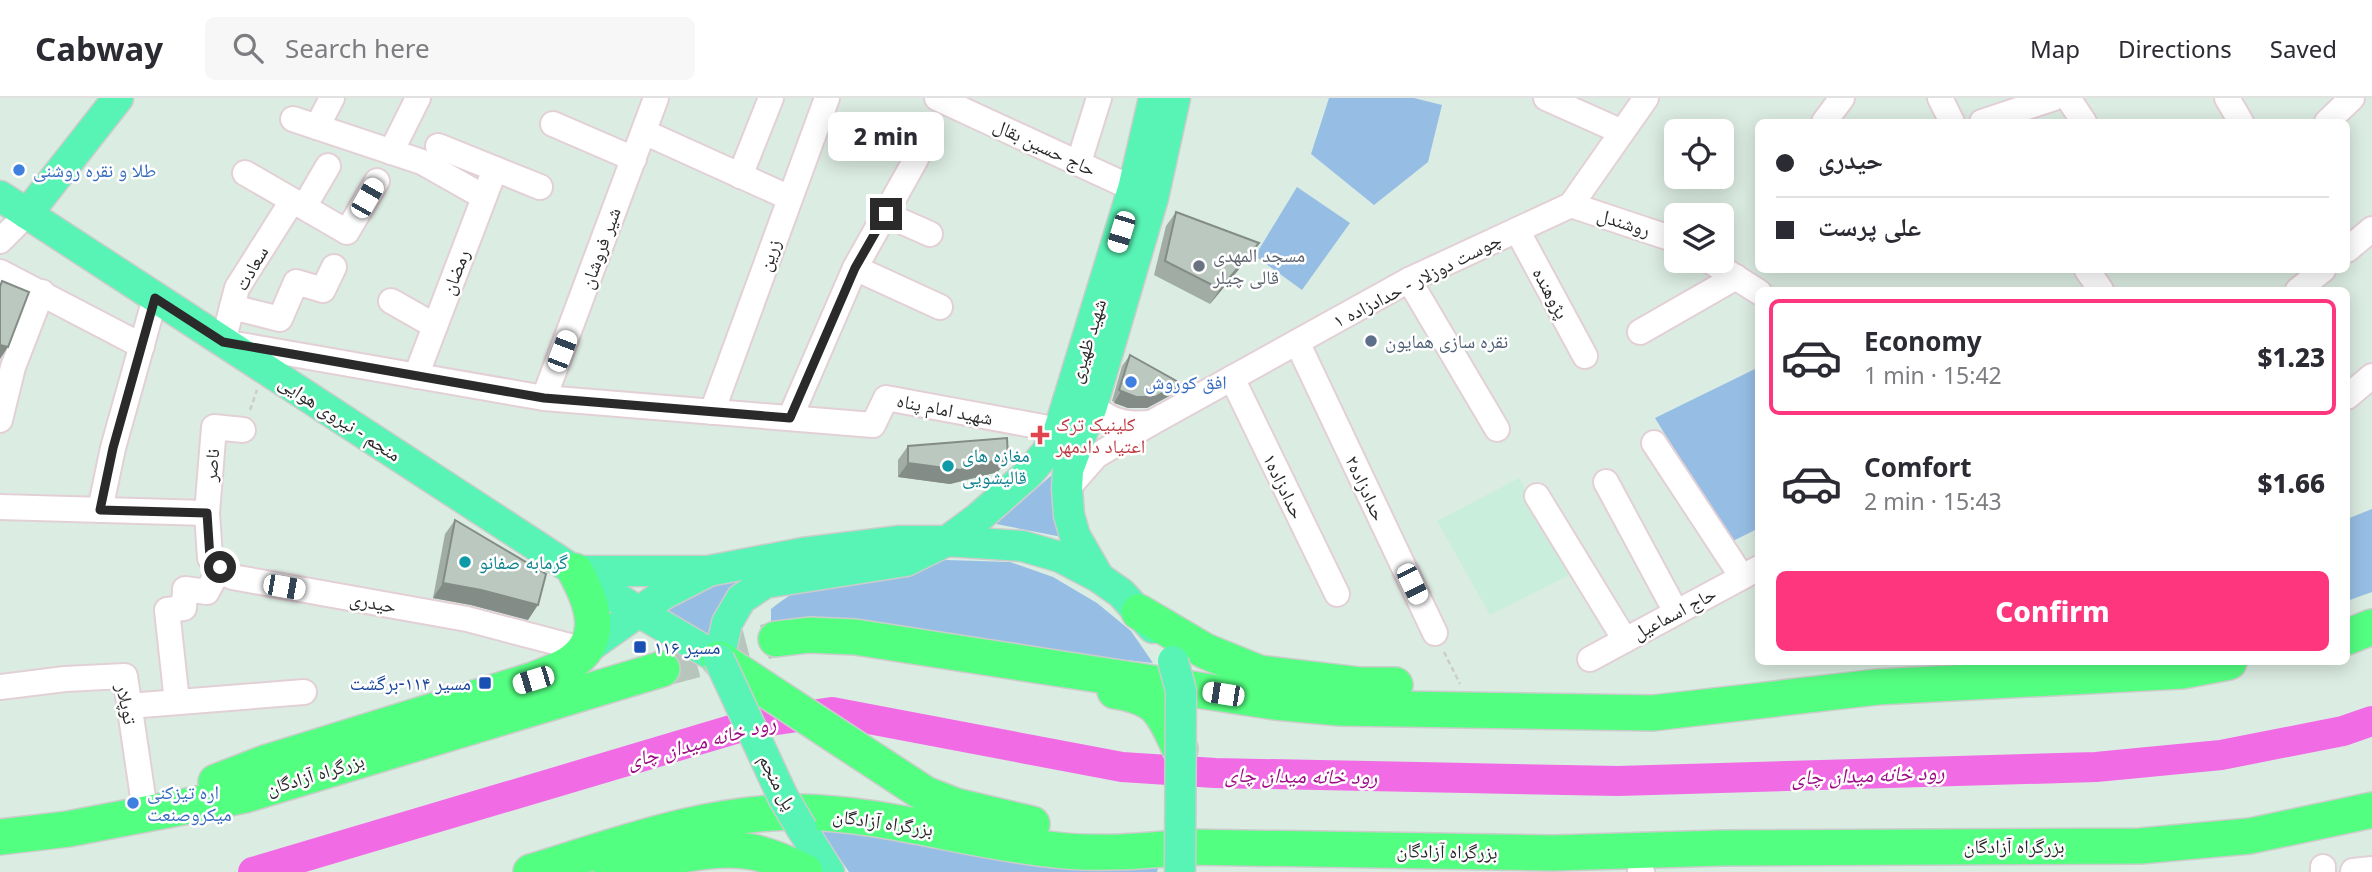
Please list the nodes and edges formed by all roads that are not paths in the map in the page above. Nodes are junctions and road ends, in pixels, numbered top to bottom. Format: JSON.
{"nodes":[{"id":1,"x":118,"y":98,"type":"edge"},
{"id":2,"x":332,"y":98,"type":"edge"},
{"id":3,"x":418,"y":98,"type":"edge"},
{"id":4,"x":656,"y":98,"type":"edge"},
{"id":5,"x":771,"y":98,"type":"edge"},
{"id":6,"x":827,"y":98,"type":"edge"},
{"id":7,"x":937,"y":98,"type":"edge"},
{"id":8,"x":1099,"y":98,"type":"edge"},
{"id":9,"x":1153,"y":98,"type":"edge"},
{"id":10,"x":1175,"y":98,"type":"edge"},
{"id":11,"x":1546,"y":98,"type":"edge"},
{"id":12,"x":1646,"y":98,"type":"edge"},
{"id":13,"x":1842,"y":98,"type":"edge"},
{"id":14,"x":1940,"y":98,"type":"edge"},
{"id":15,"x":2054,"y":98,"type":"edge"},
{"id":16,"x":2068,"y":98,"type":"edge"},
{"id":17,"x":2352,"y":98,"type":"edge"},
{"id":18,"x":293,"y":119,"type":"dead end"},
{"id":19,"x":1826,"y":119,"type":"edge"},
{"id":20,"x":1950,"y":119,"type":"edge"},
{"id":21,"x":1991,"y":119,"type":"edge"},
{"id":22,"x":2082,"y":119,"type":"edge"},
{"id":23,"x":2330,"y":119,"type":"edge"},
{"id":24,"x":553,"y":124,"type":"dead end"},
{"id":25,"x":317,"y":127,"type":"junction"},
{"id":26,"x":643,"y":132,"type":"junction"},
{"id":27,"x":1622,"y":132,"type":"junction"},
{"id":28,"x":438,"y":146,"type":"dead end"},
{"id":29,"x":391,"y":152,"type":"junction"},
{"id":30,"x":634,"y":159,"type":"junction"},
{"id":31,"x":916,"y":159,"type":"dead end"},
{"id":32,"x":1079,"y":162,"type":"junction"},
{"id":33,"x":328,"y":166,"type":"dead end"},
{"id":34,"x":495,"y":169,"type":"junction"},
{"id":35,"x":245,"y":173,"type":"dead end"},
{"id":36,"x":740,"y":176,"type":"junction"},
{"id":37,"x":377,"y":181,"type":"dead end"},
{"id":38,"x":540,"y":187,"type":"dead end"},
{"id":39,"x":1143,"y":193,"type":"junction"},
{"id":40,"x":0,"y":196,"type":"edge"},
{"id":41,"x":484,"y":197,"type":"junction"},
{"id":42,"x":790,"y":198,"type":"junction"},
{"id":43,"x":298,"y":204,"type":"junction"},
{"id":44,"x":1571,"y":205,"type":"junction"},
{"id":45,"x":27,"y":214,"type":"junction"},
{"id":46,"x":886,"y":214,"type":"junction"},
{"id":47,"x":2372,"y":229,"type":"edge"},
{"id":48,"x":1517,"y":230,"type":"junction"},
{"id":49,"x":930,"y":234,"type":"dead end"},
{"id":50,"x":1664,"y":236,"type":"edge"},
{"id":51,"x":0,"y":241,"type":"edge"},
{"id":52,"x":2350,"y":247,"type":"edge"},
{"id":53,"x":334,"y":267,"type":"dead end"},
{"id":54,"x":855,"y":268,"type":"junction"},
{"id":55,"x":0,"y":272,"type":"edge"},
{"id":56,"x":1730,"y":273,"type":"edge"},
{"id":57,"x":2319,"y":273,"type":"edge"},
{"id":58,"x":1736,"y":277,"type":"junction"},
{"id":59,"x":1409,"y":280,"type":"junction"},
{"id":60,"x":2302,"y":287,"type":"edge"},
{"id":61,"x":1755,"y":289,"type":"edge"},
{"id":62,"x":41,"y":292,"type":"junction"},
{"id":63,"x":155,"y":298,"type":"junction"},
{"id":64,"x":391,"y":301,"type":"dead end"},
{"id":65,"x":232,"y":307,"type":"junction"},
{"id":66,"x":940,"y":307,"type":"dead end"},
{"id":67,"x":435,"y":326,"type":"junction"},
{"id":68,"x":1640,"y":332,"type":"dead end"},
{"id":69,"x":223,"y":342,"type":"junction"},
{"id":70,"x":1297,"y":342,"type":"junction"},
{"id":71,"x":142,"y":346,"type":"junction"},
{"id":72,"x":1585,"y":356,"type":"dead end"},
{"id":73,"x":416,"y":376,"type":"junction"},
{"id":74,"x":2372,"y":376,"type":"edge"},
{"id":75,"x":1232,"y":378,"type":"junction"},
{"id":76,"x":2350,"y":394,"type":"edge"},
{"id":77,"x":544,"y":398,"type":"junction"},
{"id":78,"x":1092,"y":406,"type":"junction"},
{"id":79,"x":712,"y":412,"type":"junction"},
{"id":80,"x":790,"y":418,"type":"junction"},
{"id":81,"x":0,"y":420,"type":"edge"},
{"id":82,"x":1151,"y":423,"type":"junction"},
{"id":83,"x":1497,"y":429,"type":"dead end"},
{"id":84,"x":243,"y":430,"type":"road end"},
{"id":85,"x":1059,"y":430,"type":"junction"},
{"id":86,"x":1654,"y":443,"type":"dead end"},
{"id":87,"x":1606,"y":482,"type":"dead end"},
{"id":88,"x":1067,"y":489,"type":"junction"},
{"id":89,"x":1537,"y":496,"type":"dead end"},
{"id":90,"x":0,"y":507,"type":"edge"},
{"id":91,"x":100,"y":510,"type":"junction"},
{"id":92,"x":207,"y":513,"type":"junction"},
{"id":93,"x":947,"y":541,"type":"junction"},
{"id":94,"x":220,"y":567,"type":"junction"},
{"id":95,"x":575,"y":570,"type":"junction"},
{"id":96,"x":708,"y":571,"type":"junction"},
{"id":97,"x":1750,"y":572,"type":"edge"},
{"id":98,"x":1098,"y":577,"type":"junction"},
{"id":99,"x":1337,"y":594,"type":"dead end"},
{"id":100,"x":639,"y":612,"type":"junction"},
{"id":101,"x":1139,"y":612,"type":"junction"},
{"id":102,"x":1676,"y":612,"type":"junction"},
{"id":103,"x":2372,"y":627,"type":"edge"},
{"id":104,"x":1435,"y":633,"type":"road end"},
{"id":105,"x":2350,"y":636,"type":"edge"},
{"id":106,"x":1625,"y":640,"type":"junction"},
{"id":107,"x":585,"y":650,"type":"junction"},
{"id":108,"x":719,"y":659,"type":"junction"},
{"id":109,"x":1590,"y":659,"type":"dead end"},
{"id":110,"x":2213,"y":665,"type":"edge"},
{"id":111,"x":2134,"y":667,"type":"edge"},
{"id":112,"x":663,"y":669,"type":"tunnel mouth"},
{"id":113,"x":0,"y":687,"type":"edge"},
{"id":114,"x":1877,"y":687,"type":"junction"},
{"id":115,"x":304,"y":692,"type":"dead end"},
{"id":116,"x":177,"y":702,"type":"junction"},
{"id":117,"x":130,"y":706,"type":"junction"},
{"id":118,"x":1180,"y":748,"type":"junction"},
{"id":119,"x":2372,"y":810,"type":"edge"},
{"id":120,"x":137,"y":814,"type":"junction"},
{"id":121,"x":0,"y":837,"type":"edge"},
{"id":122,"x":1722,"y":848,"type":"junction"},
{"id":123,"x":1184,"y":860,"type":"edge"},
{"id":124,"x":531,"y":872,"type":"edge"},
{"id":125,"x":611,"y":872,"type":"edge"},
{"id":126,"x":805,"y":872,"type":"edge"},
{"id":127,"x":829,"y":872,"type":"edge"},
{"id":128,"x":1637,"y":872,"type":"edge"}],
"edges":[{"from":1,"to":45,"type":"main road"},
{"from":2,"to":25,"type":"street"},
{"from":3,"to":29,"type":"street"},
{"from":4,"to":26,"type":"street","name":"شیر فروشان"},
{"from":5,"to":36,"type":"street"},
{"from":6,"to":42,"type":"street","name":"زرین"},
{"from":7,"to":32,"type":"street","name":"حاج حسین بقال"},
{"from":8,"to":32,"type":"street"},
{"from":9,"to":39,"type":"main road","name":"شهید ظهیری"},
{"from":10,"to":39,"type":"main road","name":"شهید ظهیری"},
{"from":11,"to":27,"type":"street"},
{"from":12,"to":27,"type":"street"},
{"from":13,"to":19,"type":"street"},
{"from":14,"to":20,"type":"street"},
{"from":15,"to":21,"type":"street"},
{"from":16,"to":22,"type":"street"},
{"from":17,"to":23,"type":"street"},
{"from":18,"to":25,"type":"street"},
{"from":24,"to":30,"type":"street"},
{"from":25,"to":29,"type":"street"},
{"from":26,"to":30,"type":"street","name":"شیر فروشان"},
{"from":26,"to":36,"type":"street"},
{"from":27,"to":44,"type":"street"},
{"from":28,"to":34,"type":"street"},
{"from":29,"to":41,"type":"street"},
{"from":30,"to":77,"type":"street","name":"شیر فروشان"},
{"from":31,"to":46,"type":"street"},
{"from":32,"to":39,"type":"street","name":"حاج حسین بقال"},
{"from":33,"to":43,"type":"street","name":"سعادت"},
{"from":34,"to":38,"type":"street"},
{"from":34,"to":41,"type":"street","name":"رمضان"},
{"from":35,"to":43,"type":"street"},
{"from":36,"to":42,"type":"street"},
{"from":37,"to":43,"type":"street"},
{"from":39,"to":78,"type":"main road","name":"شهید ظهیری"},
{"from":39,"to":85,"type":"main road","name":"شهید ظهیری"},
{"from":40,"to":45,"type":"main road","name":"منجم - نیروی هوایی"},
{"from":41,"to":67,"type":"street","name":"رمضان"},
{"from":42,"to":79,"type":"street","name":"زرین"},
{"from":43,"to":65,"type":"street","name":"سعادت"},
{"from":44,"to":48,"type":"street","name":"چوست دوزلار - حدادزاده ۱"},
{"from":44,"to":50,"type":"street","name":"روشندل"},
{"from":45,"to":51,"type":"street"},
{"from":45,"to":63,"type":"main road","name":"منجم - نیروی هوایی"},
{"from":46,"to":49,"type":"street"},
{"from":46,"to":54,"type":"street"},
{"from":47,"to":52,"type":"street"},
{"from":48,"to":59,"type":"street","name":"چوست دوزلار - حدادزاده ۱"},
{"from":48,"to":72,"type":"street","name":"پژوهنده"},
{"from":53,"to":65,"type":"street"},
{"from":54,"to":66,"type":"street"},
{"from":54,"to":80,"type":"street"},
{"from":55,"to":62,"type":"street"},
{"from":56,"to":58,"type":"street"},
{"from":57,"to":60,"type":"street"},
{"from":58,"to":61,"type":"street"},
{"from":58,"to":68,"type":"street"},
{"from":59,"to":70,"type":"street","name":"چوست دوزلار - حدادزاده ۱"},
{"from":59,"to":83,"type":"street"},
{"from":62,"to":71,"type":"street"},
{"from":62,"to":81,"type":"street"},
{"from":63,"to":69,"type":"main road","name":"منجم - نیروی هوایی"},
{"from":63,"to":71,"type":"street"},
{"from":64,"to":67,"type":"street"},
{"from":65,"to":69,"type":"street","name":"سعادت"},
{"from":67,"to":73,"type":"street","name":"رمضان"},
{"from":69,"to":73,"type":"street","name":"شهید امام پناه"},
{"from":69,"to":95,"type":"main road","name":"منجم - نیروی هوایی"},
{"from":70,"to":75,"type":"street","name":"چوست دوزلار - حدادزاده ۱"},
{"from":70,"to":104,"type":"street","name":"حدادزاده۲"},
{"from":71,"to":91,"type":"street"},
{"from":73,"to":77,"type":"street","name":"شهید امام پناه"},
{"from":74,"to":76,"type":"street"},
{"from":75,"to":82,"type":"street","name":"چوست دوزلار - حدادزاده ۱"},
{"from":75,"to":99,"type":"street","name":"حدادزاده۱"},
{"from":77,"to":79,"type":"street","name":"شهید امام پناه"},
{"from":78,"to":82,"type":"street"},
{"from":78,"to":88,"type":"main road","name":"شهید ظهیری"},
{"from":79,"to":80,"type":"street","name":"شهید امام پناه"},
{"from":80,"to":85,"type":"street","name":"شهید امام پناه"},
{"from":82,"to":88,"type":"street","name":"چوست دوزلار - حدادزاده ۱"},
{"from":84,"to":92,"type":"street","name":"ناصر"},
{"from":85,"to":93,"type":"main road","name":"شهید ظهیری"},
{"from":86,"to":97,"type":"street"},
{"from":87,"to":102,"type":"street"},
{"from":88,"to":98,"type":"main road","name":"شهید ظهیری"},
{"from":89,"to":106,"type":"street"},
{"from":90,"to":91,"type":"street"},
{"from":91,"to":92,"type":"street"},
{"from":92,"to":94,"type":"street"},
{"from":93,"to":96,"type":"main road"},
{"from":93,"to":98,"type":"main road"},
{"from":93,"to":108,"type":"main road","name":"شهید ظهیری"},
{"from":94,"to":107,"type":"street","name":"حیدری"},
{"from":94,"to":116,"type":"street"},
{"from":95,"to":96,"type":"main road"},
{"from":95,"to":100,"type":"main road","name":"منجم - نیروی هوایی"},
{"from":95,"to":107,"type":"highway"},
{"from":96,"to":100,"type":"main road"},
{"from":97,"to":102,"type":"street","name":"حاج اسماعیل"},
{"from":98,"to":101,"type":"main road"},
{"from":100,"to":107,"type":"main road"},
{"from":100,"to":108,"type":"main road","name":"منجم - نیروی هوایی"},
{"from":101,"to":114,"type":"highway"},
{"from":101,"to":118,"type":"main road","bridge":true},
{"from":102,"to":106,"type":"street","name":"حاج اسماعیل"},
{"from":103,"to":105,"type":"highway"},
{"from":106,"to":109,"type":"street","name":"حاج اسماعیل"},
{"from":107,"to":120,"type":"highway"},
{"from":108,"to":123,"type":"highway"},
{"from":108,"to":127,"type":"main road","name":"پل منجم","bridge":true},
{"from":110,"to":111,"type":"highway"},
{"from":111,"to":114,"type":"highway"},
{"from":112,"to":120,"type":"highway","name":"بزرگراه آزادگان"},
{"from":113,"to":117,"type":"street","name":"توپلار"},
{"from":114,"to":118,"type":"highway"},
{"from":115,"to":116,"type":"street"},
{"from":116,"to":117,"type":"street"},
{"from":117,"to":120,"type":"street","name":"توپلار"},
{"from":118,"to":123,"type":"main road","bridge":true},
{"from":119,"to":122,"type":"highway","name":"بزرگراه آزادگان"},
{"from":120,"to":121,"type":"highway","name":"بزرگراه آزادگان"},
{"from":122,"to":123,"type":"highway","name":"بزرگراه آزادگان"},
{"from":122,"to":128,"type":"highway"},
{"from":123,"to":124,"type":"highway","name":"بزرگراه آزادگان"},
{"from":125,"to":126,"type":"highway"}]}
